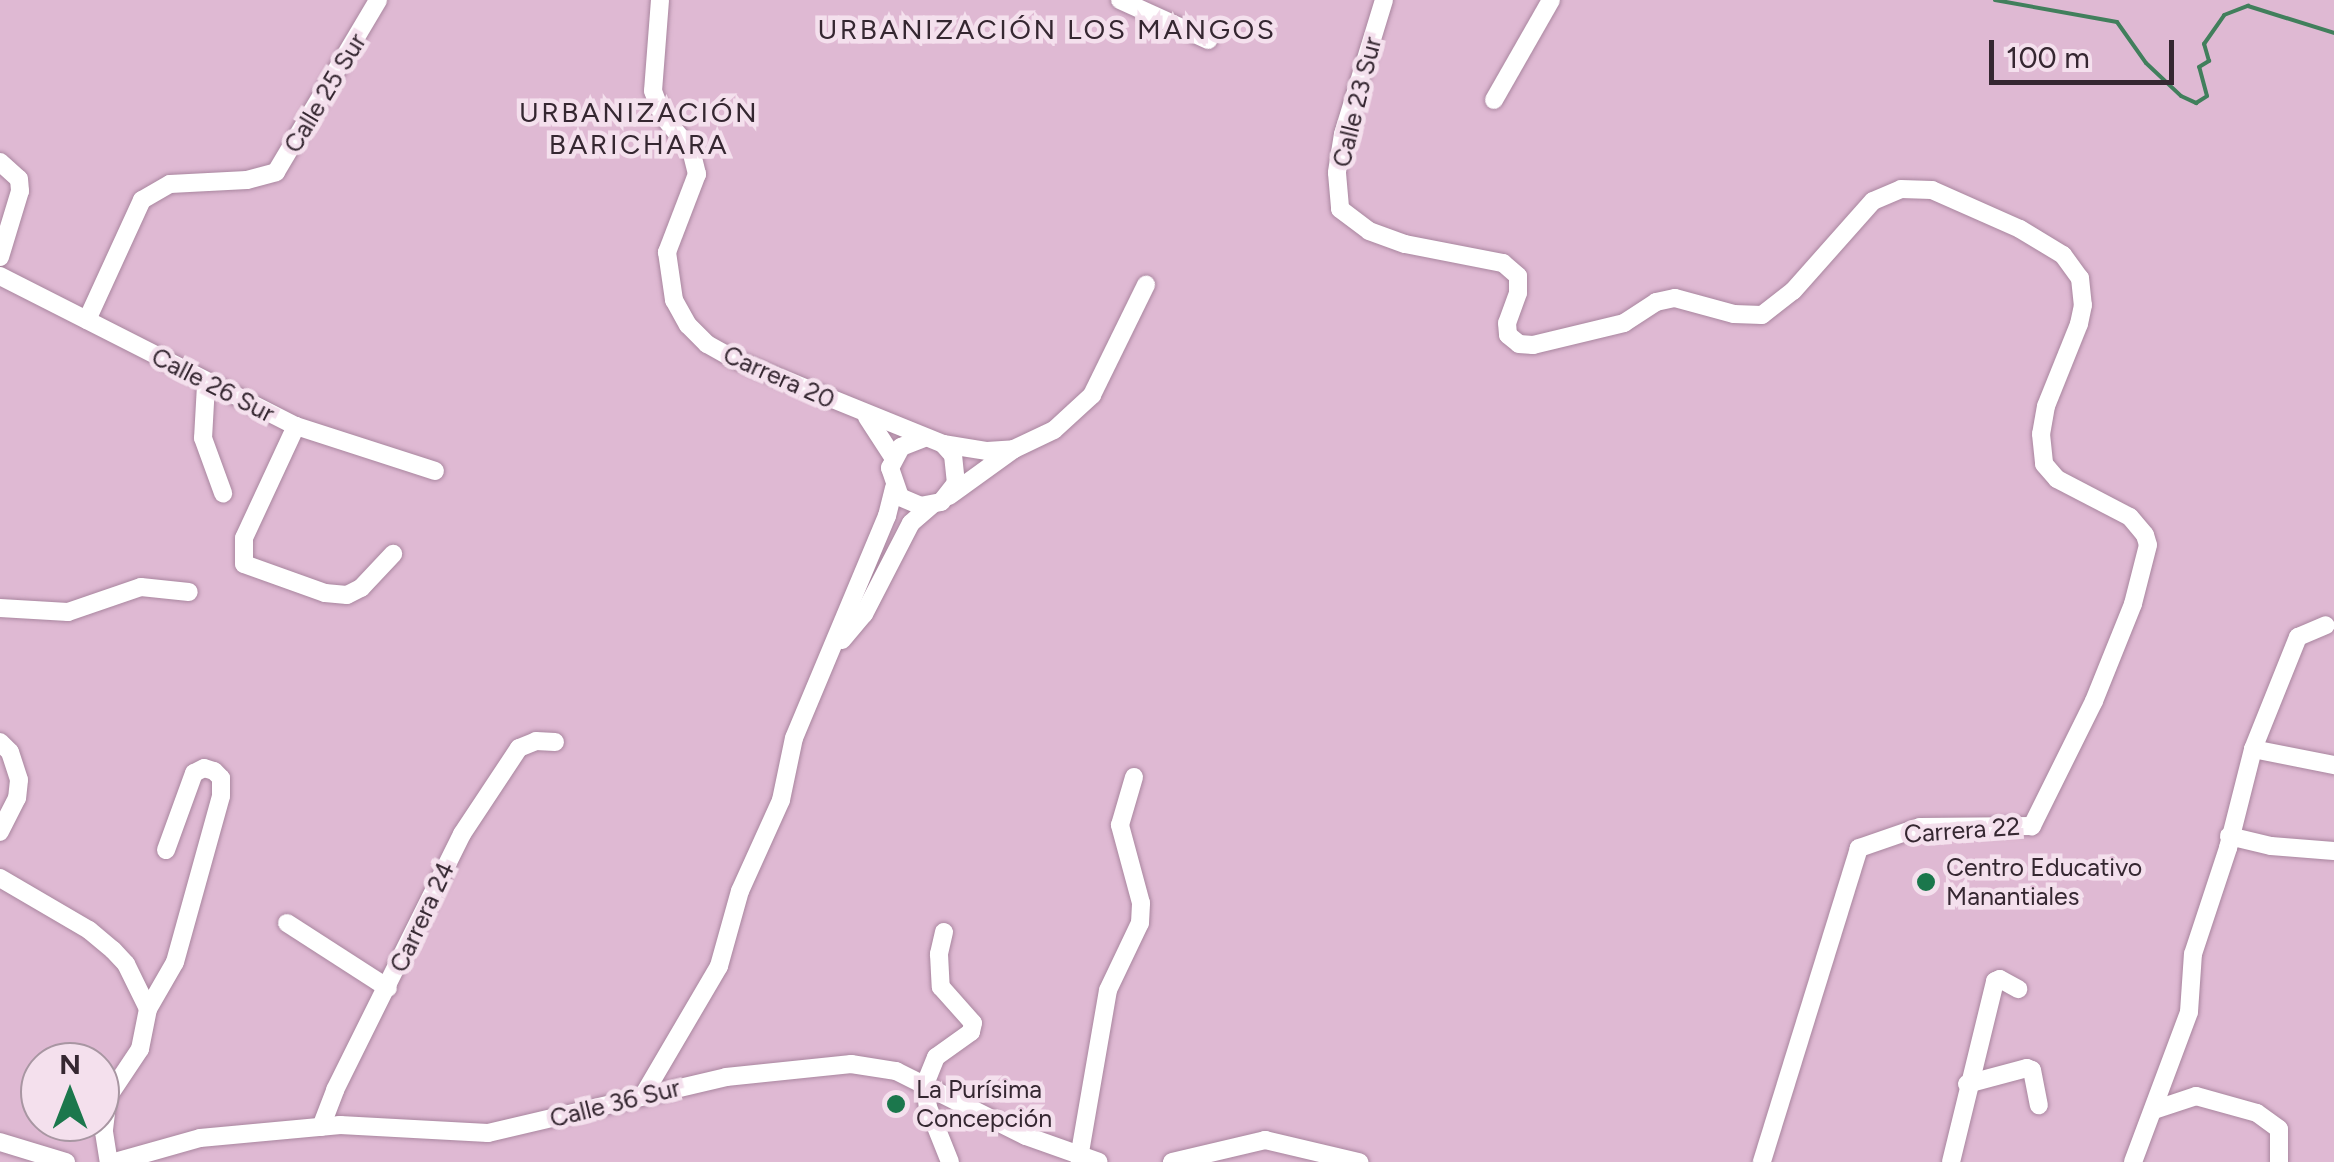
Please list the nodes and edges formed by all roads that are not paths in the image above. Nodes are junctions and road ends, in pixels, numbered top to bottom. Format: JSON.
{"nodes":[{"id":1,"x":378,"y":0,"type":"edge"},
{"id":2,"x":660,"y":0,"type":"edge"},
{"id":3,"x":1120,"y":0,"type":"edge"},
{"id":4,"x":1384,"y":0,"type":"edge"},
{"id":5,"x":1551,"y":0,"type":"edge"},
{"id":6,"x":1208,"y":40,"type":"dead end"},
{"id":7,"x":1494,"y":100,"type":"dead end"},
{"id":8,"x":0,"y":162,"type":"edge"},
{"id":9,"x":0,"y":257,"type":"edge"},
{"id":10,"x":0,"y":276,"type":"edge"},
{"id":11,"x":1146,"y":285,"type":"dead end"},
{"id":12,"x":87,"y":320,"type":"junction"},
{"id":13,"x":206,"y":384,"type":"junction"},
{"id":14,"x":866,"y":416,"type":"junction"},
{"id":15,"x":296,"y":426,"type":"junction"},
{"id":16,"x":934,"y":441,"type":"junction"},
{"id":17,"x":1014,"y":449,"type":"junction"},
{"id":18,"x":893,"y":457,"type":"junction"},
{"id":19,"x":435,"y":471,"type":"dead end"},
{"id":20,"x":894,"y":488,"type":"junction"},
{"id":21,"x":224,"y":492,"type":"dead end"},
{"id":22,"x":940,"y":501,"type":"junction"},
{"id":23,"x":2148,"y":545,"type":"joint"},
{"id":24,"x":394,"y":554,"type":"dead end"},
{"id":25,"x":189,"y":592,"type":"dead end"},
{"id":26,"x":0,"y":608,"type":"edge"},
{"id":27,"x":2326,"y":625,"type":"dead end"},
{"id":28,"x":832,"y":652,"type":"junction"},
{"id":29,"x":0,"y":742,"type":"edge"},
{"id":30,"x":555,"y":742,"type":"dead end"},
{"id":31,"x":2253,"y":749,"type":"junction"},
{"id":32,"x":2334,"y":764,"type":"edge"},
{"id":33,"x":1134,"y":777,"type":"dead end"},
{"id":34,"x":0,"y":832,"type":"edge"},
{"id":35,"x":2230,"y":836,"type":"junction"},
{"id":36,"x":166,"y":850,"type":"dead end"},
{"id":37,"x":2334,"y":851,"type":"edge"},
{"id":38,"x":0,"y":878,"type":"edge"},
{"id":39,"x":287,"y":923,"type":"dead end"},
{"id":40,"x":944,"y":932,"type":"dead end"},
{"id":41,"x":388,"y":988,"type":"junction"},
{"id":42,"x":2018,"y":990,"type":"dead end"},
{"id":43,"x":148,"y":1009,"type":"junction"},
{"id":44,"x":924,"y":1084,"type":"junction"},
{"id":45,"x":1967,"y":1084,"type":"junction"},
{"id":46,"x":644,"y":1094,"type":"junction"},
{"id":47,"x":2039,"y":1105,"type":"dead end"},
{"id":48,"x":2154,"y":1110,"type":"junction"},
{"id":49,"x":322,"y":1127,"type":"junction"},
{"id":50,"x":0,"y":1142,"type":"edge"},
{"id":51,"x":180,"y":1152,"type":"edge"},
{"id":52,"x":1079,"y":1158,"type":"junction"},
{"id":53,"x":66,"y":1162,"type":"edge"},
{"id":54,"x":112,"y":1162,"type":"edge"},
{"id":55,"x":950,"y":1162,"type":"edge"},
{"id":56,"x":1099,"y":1162,"type":"edge"},
{"id":57,"x":1172,"y":1162,"type":"edge"},
{"id":58,"x":1359,"y":1162,"type":"edge"},
{"id":59,"x":1762,"y":1162,"type":"edge"},
{"id":60,"x":1951,"y":1162,"type":"edge"},
{"id":61,"x":2133,"y":1162,"type":"edge"},
{"id":62,"x":2279,"y":1162,"type":"edge"}],
"edges":[{"from":1,"to":12,"type":"street","name":"Calle 25 Sur"},
{"from":2,"to":14,"type":"street","name":"Carrera 20"},
{"from":3,"to":6,"type":"street"},
{"from":4,"to":23,"type":"street","name":"Calle 23 Sur"},
{"from":5,"to":7,"type":"street"},
{"from":8,"to":9,"type":"street"},
{"from":10,"to":12,"type":"street","name":"Calle 26 Sur"},
{"from":11,"to":17,"type":"street"},
{"from":12,"to":13,"type":"street","name":"Calle 26 Sur"},
{"from":13,"to":15,"type":"street","name":"Calle 26 Sur"},
{"from":13,"to":21,"type":"street"},
{"from":14,"to":16,"type":"street","name":"Carrera 20"},
{"from":14,"to":18,"type":"street","name":"Carrera 20"},
{"from":15,"to":19,"type":"street","name":"Calle 26 Sur"},
{"from":15,"to":24,"type":"street"},
{"from":16,"to":17,"type":"street","name":"Carrera 20"},
{"from":16,"to":18,"type":"street"},
{"from":16,"to":22,"type":"street"},
{"from":17,"to":22,"type":"street"},
{"from":18,"to":20,"type":"street"},
{"from":20,"to":22,"type":"street"},
{"from":20,"to":28,"type":"street"},
{"from":22,"to":28,"type":"street"},
{"from":23,"to":59,"type":"street","name":"Carrera 22"},
{"from":25,"to":26,"type":"street"},
{"from":27,"to":31,"type":"street"},
{"from":28,"to":46,"type":"street"},
{"from":29,"to":34,"type":"street"},
{"from":30,"to":41,"type":"street","name":"Carrera 24"},
{"from":31,"to":32,"type":"street"},
{"from":31,"to":35,"type":"street"},
{"from":33,"to":52,"type":"street"},
{"from":35,"to":37,"type":"street"},
{"from":35,"to":48,"type":"street"},
{"from":36,"to":43,"type":"street"},
{"from":38,"to":43,"type":"street"},
{"from":39,"to":41,"type":"street"},
{"from":40,"to":44,"type":"street"},
{"from":41,"to":49,"type":"street","name":"Carrera 24"},
{"from":42,"to":45,"type":"street"},
{"from":43,"to":54,"type":"street"},
{"from":44,"to":46,"type":"street","name":"Calle 36 Sur"},
{"from":44,"to":52,"type":"street","name":"Calle 36 Sur"},
{"from":44,"to":55,"type":"street"},
{"from":45,"to":47,"type":"street"},
{"from":45,"to":60,"type":"street"},
{"from":46,"to":49,"type":"street","name":"Calle 36 Sur"},
{"from":48,"to":61,"type":"street"},
{"from":48,"to":62,"type":"street"},
{"from":49,"to":51,"type":"street","name":"Calle 36 Sur"},
{"from":50,"to":53,"type":"street"},
{"from":51,"to":54,"type":"street","name":"Calle 36 Sur"},
{"from":52,"to":56,"type":"street","name":"Calle 36 Sur"},
{"from":57,"to":58,"type":"street"}]}
